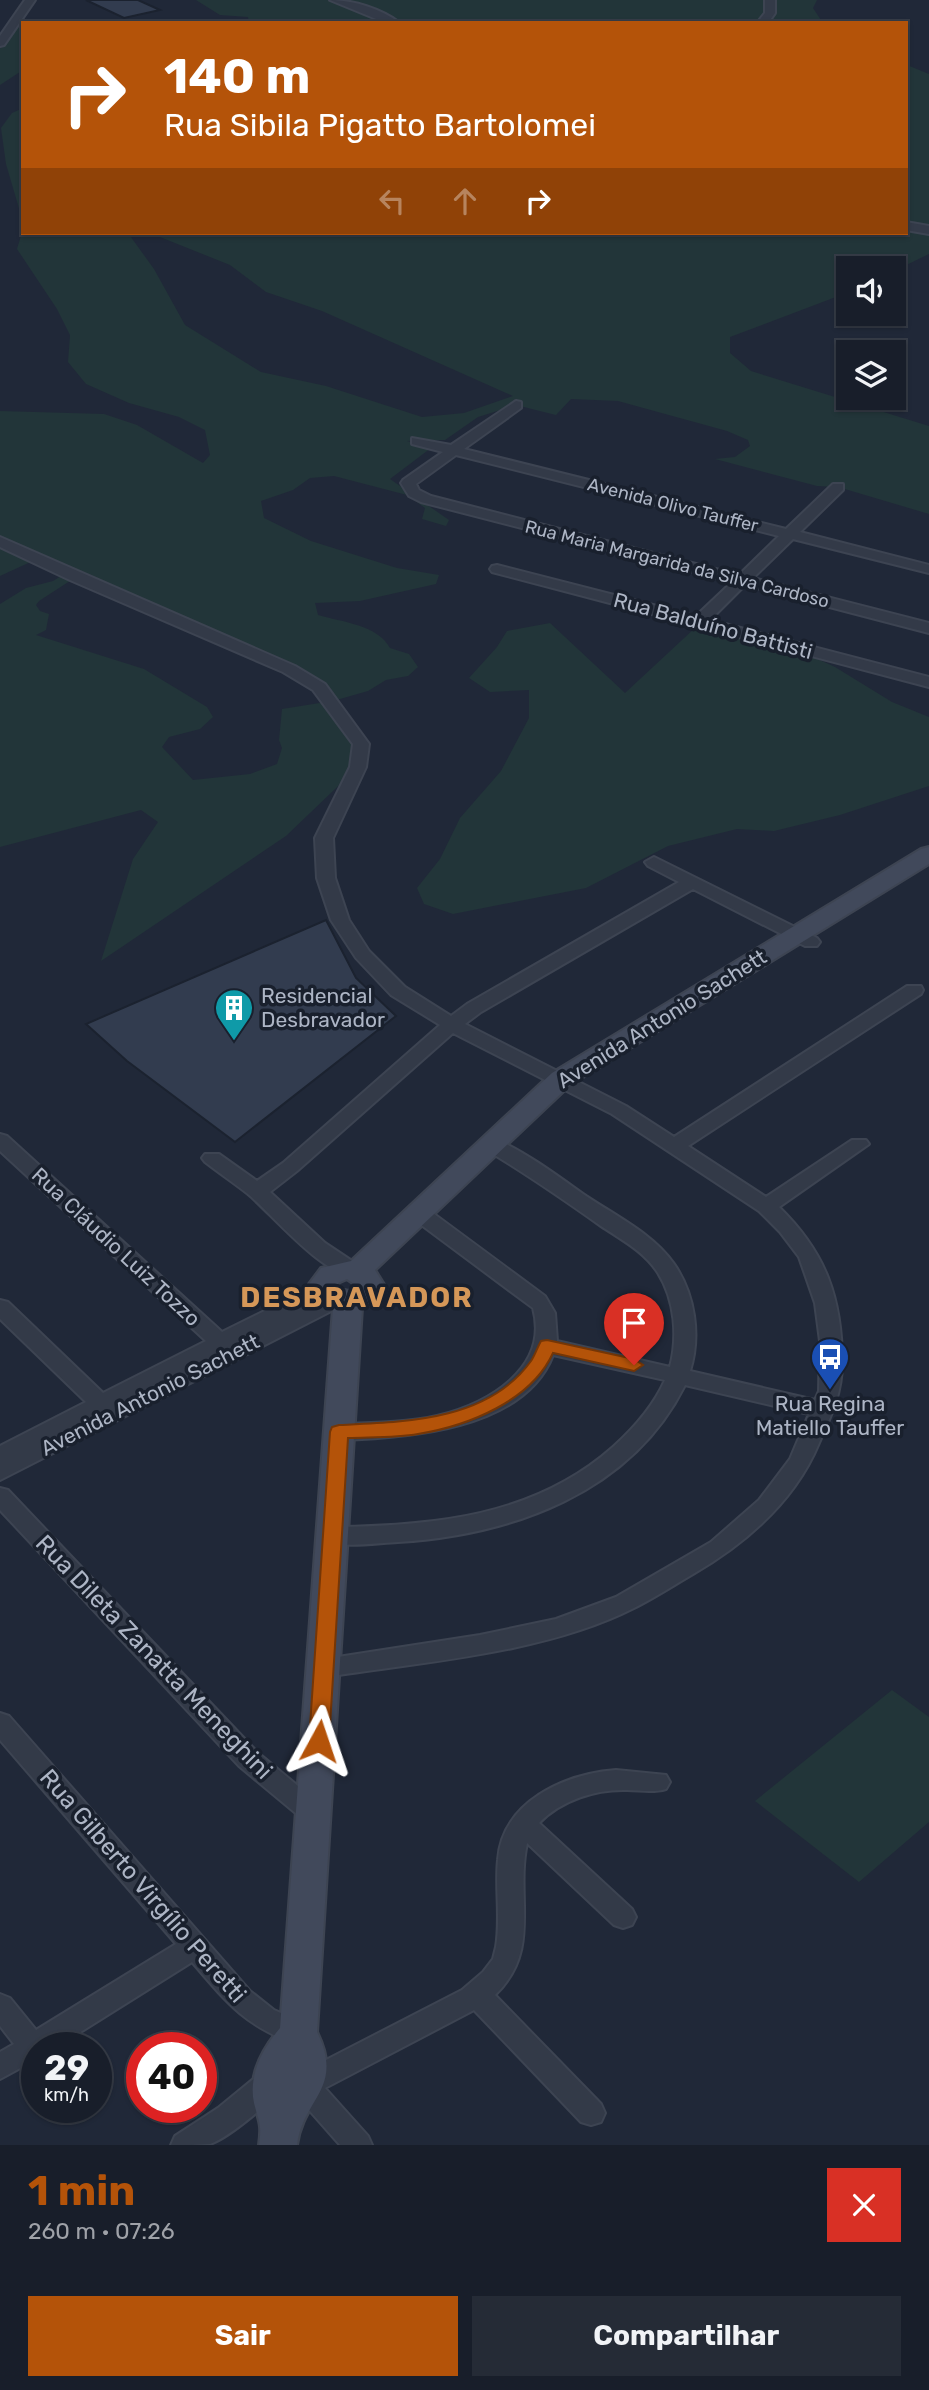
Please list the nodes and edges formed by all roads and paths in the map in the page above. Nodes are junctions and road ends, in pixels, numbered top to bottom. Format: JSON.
{"nodes":[{"id":1,"x":30,"y":0,"type":"edge"},
{"id":2,"x":335,"y":0,"type":"edge"},
{"id":3,"x":771,"y":0,"type":"edge"},
{"id":4,"x":391,"y":21,"type":"edge"},
{"id":5,"x":764,"y":21,"type":"edge"},
{"id":6,"x":0,"y":43,"type":"edge"},
{"id":7,"x":908,"y":226,"type":"edge"},
{"id":8,"x":929,"y":230,"type":"edge"},
{"id":9,"x":516,"y":405,"type":"dead end"},
{"id":10,"x":417,"y":441,"type":"dead end"},
{"id":11,"x":451,"y":450,"type":"junction"},
{"id":12,"x":838,"y":487,"type":"dead end"},
{"id":13,"x":791,"y":534,"type":"junction"},
{"id":14,"x":0,"y":541,"type":"edge"},
{"id":15,"x":497,"y":569,"type":"dead end"},
{"id":16,"x":929,"y":569,"type":"edge"},
{"id":17,"x":742,"y":581,"type":"junction"},
{"id":18,"x":698,"y":623,"type":"junction"},
{"id":19,"x":929,"y":628,"type":"edge"},
{"id":20,"x":929,"y":682,"type":"edge"},
{"id":21,"x":929,"y":854,"type":"edge"},
{"id":22,"x":654,"y":862,"type":"dead end"},
{"id":23,"x":929,"y":868,"type":"edge"},
{"id":24,"x":690,"y":883,"type":"junction"},
{"id":25,"x":861,"y":903,"type":"junction"},
{"id":26,"x":805,"y":938,"type":"junction"},
{"id":27,"x":914,"y":990,"type":"dead end"},
{"id":28,"x":452,"y":1024,"type":"junction"},
{"id":29,"x":568,"y":1083,"type":"junction"},
{"id":30,"x":0,"y":1140,"type":"edge"},
{"id":31,"x":675,"y":1144,"type":"junction"},
{"id":32,"x":859,"y":1144,"type":"dead end"},
{"id":33,"x":499,"y":1149,"type":"junction"},
{"id":34,"x":212,"y":1158,"type":"dead end"},
{"id":35,"x":257,"y":1191,"type":"junction"},
{"id":36,"x":766,"y":1206,"type":"junction"},
{"id":37,"x":425,"y":1217,"type":"junction"},
{"id":38,"x":344,"y":1284,"type":"junction"},
{"id":39,"x":0,"y":1307,"type":"edge"},
{"id":40,"x":547,"y":1346,"type":"junction"},
{"id":41,"x":226,"y":1348,"type":"junction"},
{"id":42,"x":678,"y":1376,"type":"junction"},
{"id":43,"x":106,"y":1409,"type":"junction"},
{"id":44,"x":823,"y":1409,"type":"junction"},
{"id":45,"x":339,"y":1432,"type":"junction"},
{"id":46,"x":0,"y":1456,"type":"edge"},
{"id":47,"x":0,"y":1472,"type":"edge"},
{"id":48,"x":0,"y":1496,"type":"edge"},
{"id":49,"x":332,"y":1535,"type":"junction"},
{"id":50,"x":325,"y":1668,"type":"junction"},
{"id":51,"x":0,"y":1723,"type":"edge"},
{"id":52,"x":657,"y":1782,"type":"dead end"},
{"id":53,"x":313,"y":1813,"type":"junction"},
{"id":54,"x":522,"y":1823,"type":"junction"},
{"id":55,"x":623,"y":1917,"type":"dead end"},
{"id":56,"x":194,"y":1947,"type":"junction"},
{"id":57,"x":477,"y":1995,"type":"junction"},
{"id":58,"x":0,"y":2006,"type":"edge"},
{"id":59,"x":21,"y":2032,"type":"edge"},
{"id":60,"x":53,"y":2032,"type":"edge"},
{"id":61,"x":298,"y":2033,"type":"junction"},
{"id":62,"x":21,"y":2053,"type":"edge"},
{"id":63,"x":0,"y":2067,"type":"edge"},
{"id":64,"x":289,"y":2083,"type":"junction"},
{"id":65,"x":591,"y":2113,"type":"dead end"},
{"id":66,"x":228,"y":2117,"type":"junction"},
{"id":67,"x":279,"y":2134,"type":"edge"},
{"id":68,"x":185,"y":2145,"type":"edge"},
{"id":69,"x":358,"y":2145,"type":"edge"}],
"edges":[{"from":1,"to":6,"type":"street"},
{"from":2,"to":4,"type":"street"},
{"from":3,"to":5,"type":"street"},
{"from":7,"to":8,"type":"street"},
{"from":9,"to":11,"type":"street"},
{"from":10,"to":11,"type":"street","name":"Avenida Olivo Tauffer"},
{"from":11,"to":13,"type":"street","name":"Avenida Olivo Tauffer"},
{"from":11,"to":17,"type":"street","name":"Rua Maria Margarida da Silva Cardoso"},
{"from":12,"to":13,"type":"street"},
{"from":13,"to":16,"type":"street","name":"Avenida Olivo Tauffer"},
{"from":13,"to":17,"type":"street"},
{"from":14,"to":28,"type":"street"},
{"from":15,"to":18,"type":"street","name":"Rua Balduíno Battisti"},
{"from":17,"to":18,"type":"street"},
{"from":17,"to":19,"type":"street","name":"Rua Maria Margarida da Silva Cardoso"},
{"from":18,"to":20,"type":"street","name":"Rua Balduíno Battisti"},
{"from":21,"to":25,"type":"street","name":"Avenida Antonio Sachett"},
{"from":22,"to":24,"type":"street"},
{"from":23,"to":25,"type":"street","name":"Avenida Antonio Sachett"},
{"from":24,"to":26,"type":"street"},
{"from":24,"to":28,"type":"street"},
{"from":25,"to":26,"type":"street","name":"Avenida Antonio Sachett"},
{"from":26,"to":29,"type":"street","name":"Avenida Antonio Sachett"},
{"from":27,"to":31,"type":"street"},
{"from":28,"to":29,"type":"street"},
{"from":28,"to":35,"type":"street"},
{"from":29,"to":31,"type":"street"},
{"from":29,"to":33,"type":"street","name":"Avenida Antonio Sachett"},
{"from":30,"to":41,"type":"street","name":"Rua Cláudio Luiz Tozzo"},
{"from":31,"to":36,"type":"street"},
{"from":32,"to":36,"type":"street"},
{"from":33,"to":37,"type":"street","name":"Avenida Antonio Sachett"},
{"from":33,"to":42,"type":"street"},
{"from":34,"to":35,"type":"street"},
{"from":35,"to":38,"type":"street"},
{"from":36,"to":44,"type":"street"},
{"from":37,"to":38,"type":"street","name":"Avenida Antonio Sachett"},
{"from":37,"to":40,"type":"street"},
{"from":38,"to":41,"type":"street","name":"Avenida Antonio Sachett"},
{"from":38,"to":45,"type":"street"},
{"from":39,"to":43,"type":"street"},
{"from":40,"to":42,"type":"street"},
{"from":40,"to":45,"type":"street"},
{"from":41,"to":43,"type":"street","name":"Avenida Antonio Sachett"},
{"from":42,"to":44,"type":"street"},
{"from":42,"to":49,"type":"street"},
{"from":43,"to":46,"type":"street","name":"Avenida Antonio Sachett"},
{"from":43,"to":47,"type":"street","name":"Avenida Antonio Sachett"},
{"from":44,"to":50,"type":"street"},
{"from":45,"to":49,"type":"street"},
{"from":48,"to":53,"type":"street","name":"Rua Dileta Zanatta Meneghini"},
{"from":49,"to":50,"type":"street"},
{"from":50,"to":53,"type":"street"},
{"from":51,"to":56,"type":"street","name":"Rua Gilberto Virgílio Peretti"},
{"from":52,"to":54,"type":"street"},
{"from":53,"to":61,"type":"street"},
{"from":54,"to":55,"type":"street"},
{"from":54,"to":57,"type":"street"},
{"from":56,"to":60,"type":"street"},
{"from":56,"to":61,"type":"street","name":"Rua Gilberto Virgílio Peretti"},
{"from":57,"to":64,"type":"street"},
{"from":57,"to":65,"type":"street"},
{"from":58,"to":59,"type":"street"},
{"from":61,"to":64,"type":"street"},
{"from":62,"to":63,"type":"street"},
{"from":64,"to":66,"type":"street"},
{"from":64,"to":67,"type":"street"},
{"from":64,"to":69,"type":"street"},
{"from":66,"to":67,"type":"street"},
{"from":66,"to":68,"type":"street"}]}
